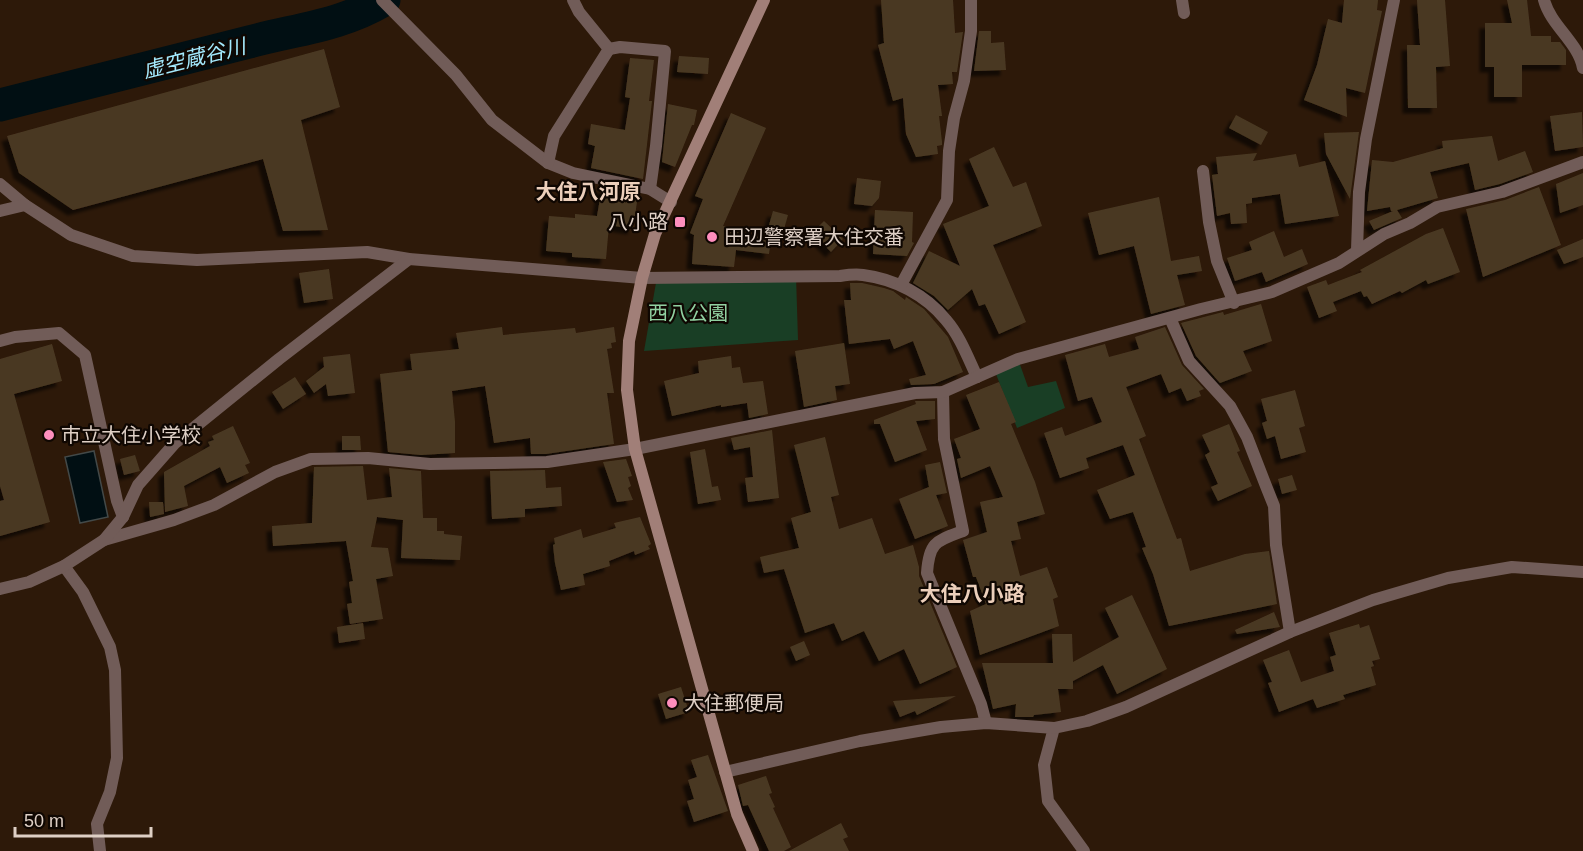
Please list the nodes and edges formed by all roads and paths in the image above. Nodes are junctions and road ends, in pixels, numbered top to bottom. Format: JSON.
{"nodes":[{"id":1,"x":382,"y":0,"type":"edge"},
{"id":2,"x":573,"y":0,"type":"edge"},
{"id":3,"x":765,"y":0,"type":"edge"},
{"id":4,"x":971,"y":0,"type":"edge"},
{"id":5,"x":1182,"y":0,"type":"edge"},
{"id":6,"x":1394,"y":0,"type":"edge"},
{"id":7,"x":1544,"y":0,"type":"edge"},
{"id":8,"x":1184,"y":14,"type":"dead end"},
{"id":9,"x":609,"y":49,"type":"junction"},
{"id":10,"x":1583,"y":68,"type":"edge"},
{"id":11,"x":1583,"y":162,"type":"edge"},
{"id":12,"x":548,"y":163,"type":"junction"},
{"id":13,"x":1203,"y":171,"type":"dead end"},
{"id":14,"x":0,"y":184,"type":"edge"},
{"id":15,"x":650,"y":189,"type":"junction"},
{"id":16,"x":671,"y":202,"type":"junction"},
{"id":17,"x":25,"y":205,"type":"junction"},
{"id":18,"x":0,"y":211,"type":"edge"},
{"id":19,"x":1357,"y":250,"type":"junction"},
{"id":20,"x":409,"y":259,"type":"junction"},
{"id":21,"x":642,"y":278,"type":"junction"},
{"id":22,"x":901,"y":285,"type":"junction"},
{"id":23,"x":1234,"y":303,"type":"junction"},
{"id":24,"x":1170,"y":318,"type":"junction"},
{"id":25,"x":0,"y":341,"type":"edge"},
{"id":26,"x":976,"y":377,"type":"junction"},
{"id":27,"x":943,"y":393,"type":"junction"},
{"id":28,"x":635,"y":449,"type":"junction"},
{"id":29,"x":123,"y":517,"type":"junction"},
{"id":30,"x":104,"y":540,"type":"junction"},
{"id":31,"x":64,"y":566,"type":"junction"},
{"id":32,"x":1583,"y":572,"type":"edge"},
{"id":33,"x":0,"y":589,"type":"edge"},
{"id":34,"x":1290,"y":632,"type":"junction"},
{"id":35,"x":986,"y":723,"type":"junction"},
{"id":36,"x":1054,"y":729,"type":"junction"},
{"id":37,"x":725,"y":772,"type":"junction"},
{"id":38,"x":100,"y":851,"type":"edge"},
{"id":39,"x":753,"y":851,"type":"edge"},
{"id":40,"x":1084,"y":851,"type":"edge"}],
"edges":[{"from":1,"to":12,"type":"street"},
{"from":2,"to":9,"type":"street"},
{"from":3,"to":16,"type":"street"},
{"from":4,"to":22,"type":"street"},
{"from":5,"to":8,"type":"street"},
{"from":6,"to":19,"type":"street"},
{"from":7,"to":10,"type":"street"},
{"from":9,"to":12,"type":"street"},
{"from":9,"to":15,"type":"street"},
{"from":11,"to":19,"type":"street"},
{"from":12,"to":15,"type":"street"},
{"from":13,"to":23,"type":"street"},
{"from":14,"to":17,"type":"street"},
{"from":15,"to":16,"type":"street"},
{"from":16,"to":21,"type":"street"},
{"from":17,"to":18,"type":"street"},
{"from":17,"to":20,"type":"street"},
{"from":19,"to":23,"type":"street"},
{"from":20,"to":21,"type":"street"},
{"from":20,"to":29,"type":"street"},
{"from":21,"to":22,"type":"street"},
{"from":21,"to":28,"type":"street"},
{"from":22,"to":26,"type":"street"},
{"from":23,"to":24,"type":"street"},
{"from":24,"to":26,"type":"street"},
{"from":24,"to":34,"type":"street"},
{"from":25,"to":29,"type":"street"},
{"from":26,"to":27,"type":"street"},
{"from":27,"to":28,"type":"street"},
{"from":27,"to":35,"type":"street"},
{"from":28,"to":30,"type":"street"},
{"from":28,"to":37,"type":"street"},
{"from":29,"to":30,"type":"street"},
{"from":30,"to":31,"type":"street"},
{"from":31,"to":33,"type":"street"},
{"from":31,"to":38,"type":"street"},
{"from":32,"to":34,"type":"street"},
{"from":34,"to":36,"type":"street"},
{"from":35,"to":36,"type":"street"},
{"from":35,"to":37,"type":"street"},
{"from":36,"to":40,"type":"street"},
{"from":37,"to":39,"type":"street"}]}
